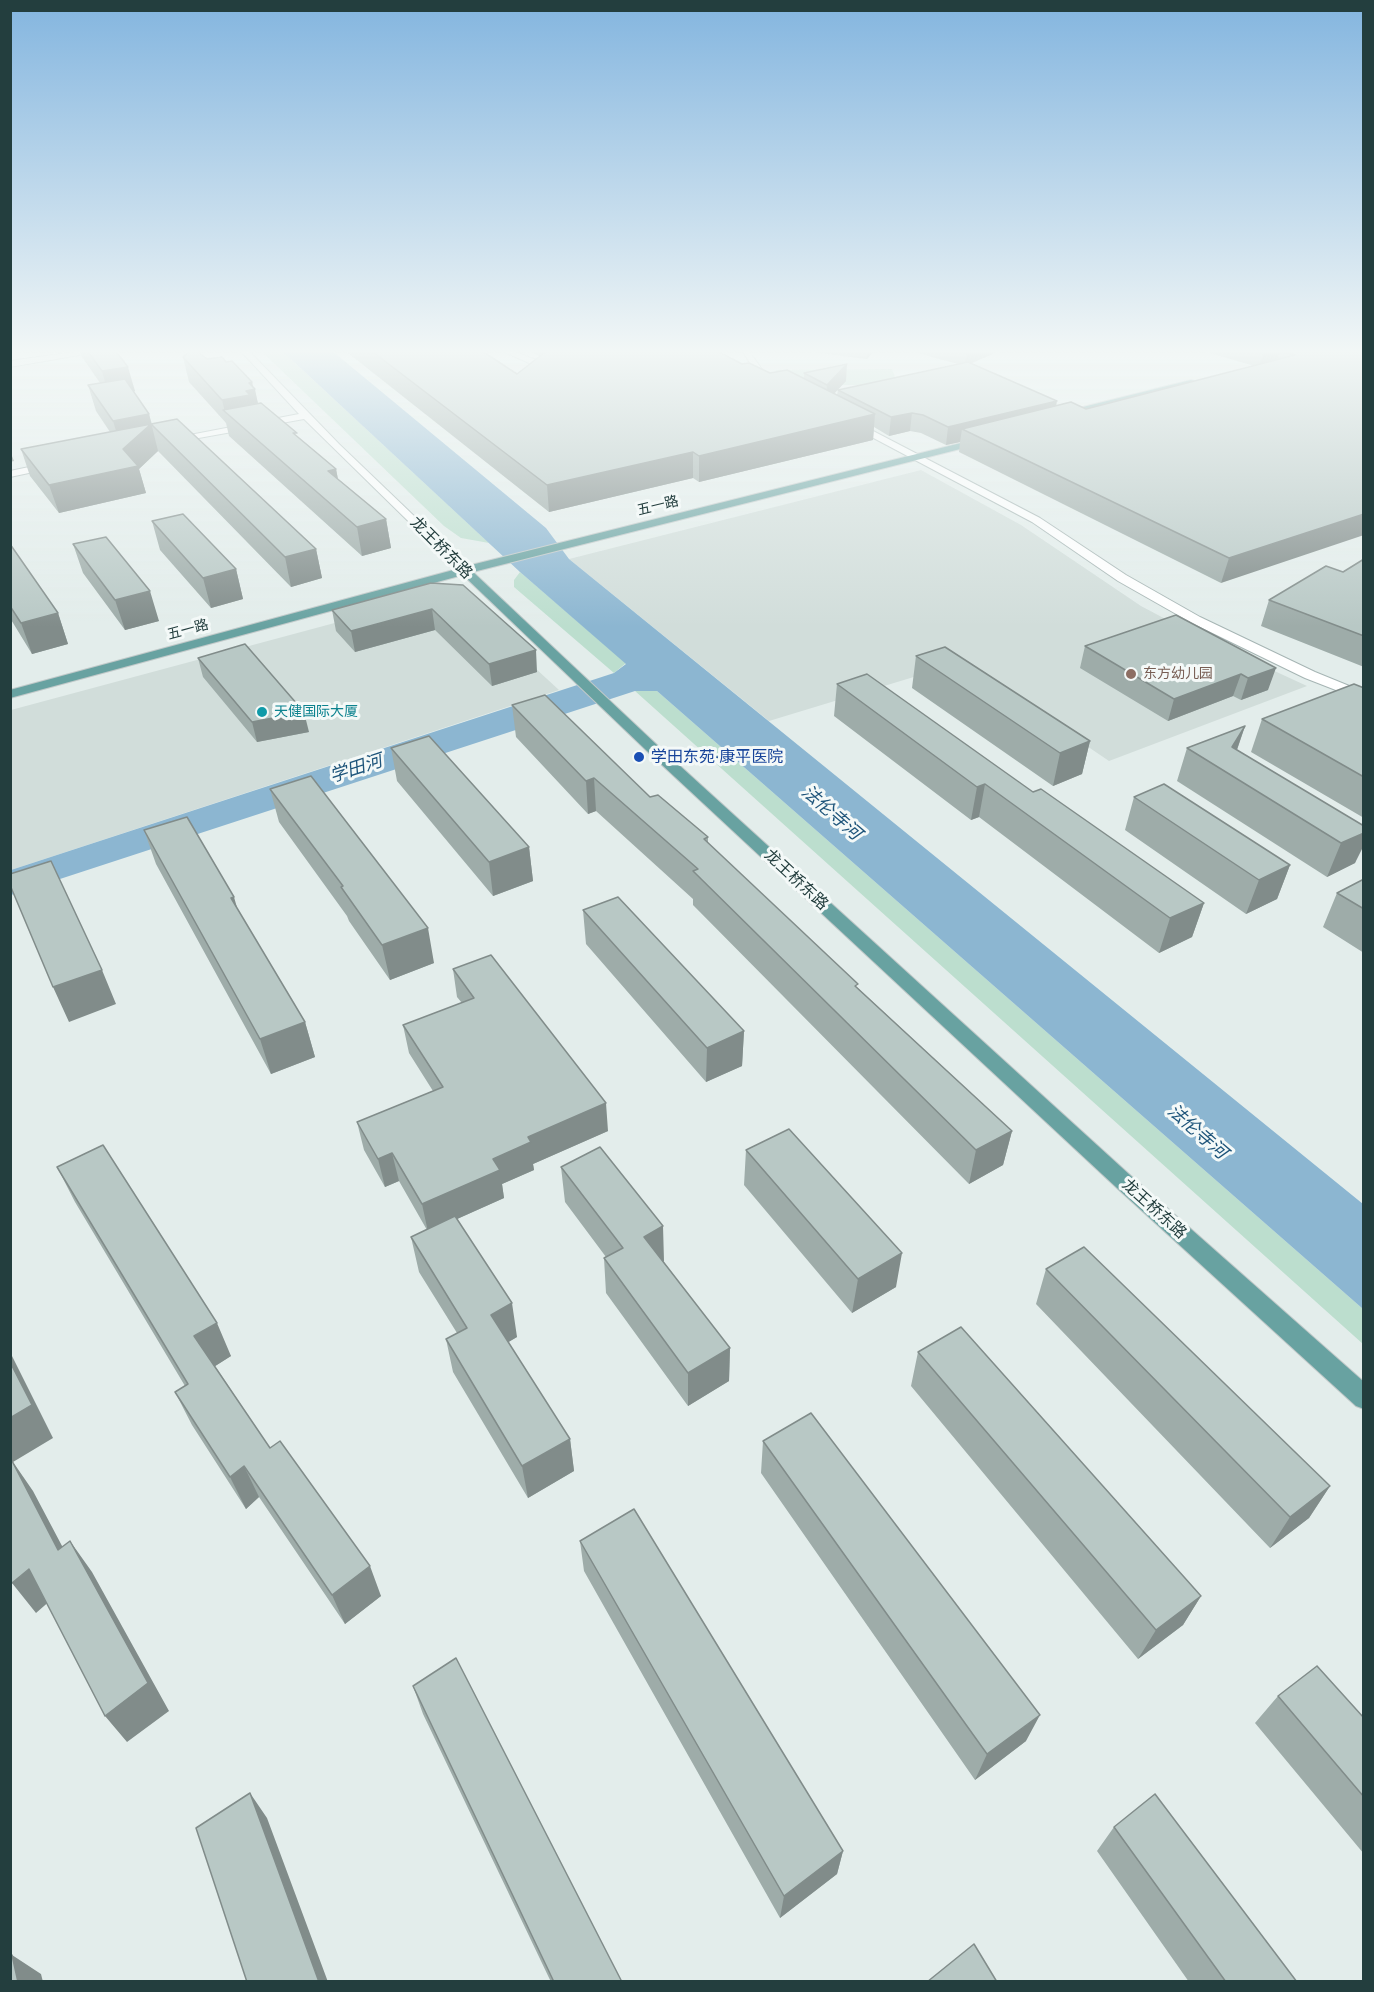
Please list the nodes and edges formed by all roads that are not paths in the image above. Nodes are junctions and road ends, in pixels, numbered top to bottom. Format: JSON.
{"nodes":[{"id":1,"x":169,"y":442,"type":"edge"},
{"id":2,"x":332,"y":442,"type":"edge"},
{"id":3,"x":889,"y":442,"type":"edge"},
{"id":4,"x":962,"y":442,"type":"edge"},
{"id":5,"x":159,"y":444,"type":"edge"},
{"id":6,"x":912,"y":454,"type":"junction"},
{"id":7,"x":68,"y":462,"type":"edge"},
{"id":8,"x":10,"y":474,"type":"edge"},
{"id":9,"x":460,"y":567,"type":"junction"},
{"id":10,"x":10,"y":682,"type":"edge"},
{"id":11,"x":10,"y":694,"type":"edge"},
{"id":12,"x":1364,"y":697,"type":"edge"},
{"id":13,"x":1364,"y":1398,"type":"edge"}],
"edges":[{"from":1,"to":5,"type":"street"},
{"from":2,"to":9,"type":"street","name":"龙王桥东路"},
{"from":3,"to":6,"type":"street"},
{"from":4,"to":6,"type":"main road","name":"五一路"},
{"from":6,"to":9,"type":"main road","name":"五一路"},
{"from":6,"to":12,"type":"street"},
{"from":7,"to":8,"type":"street"},
{"from":9,"to":10,"type":"main road","name":"五一路"},
{"from":9,"to":11,"type":"main road","name":"五一路"},
{"from":9,"to":13,"type":"main road","name":"龙王桥东路"}]}
